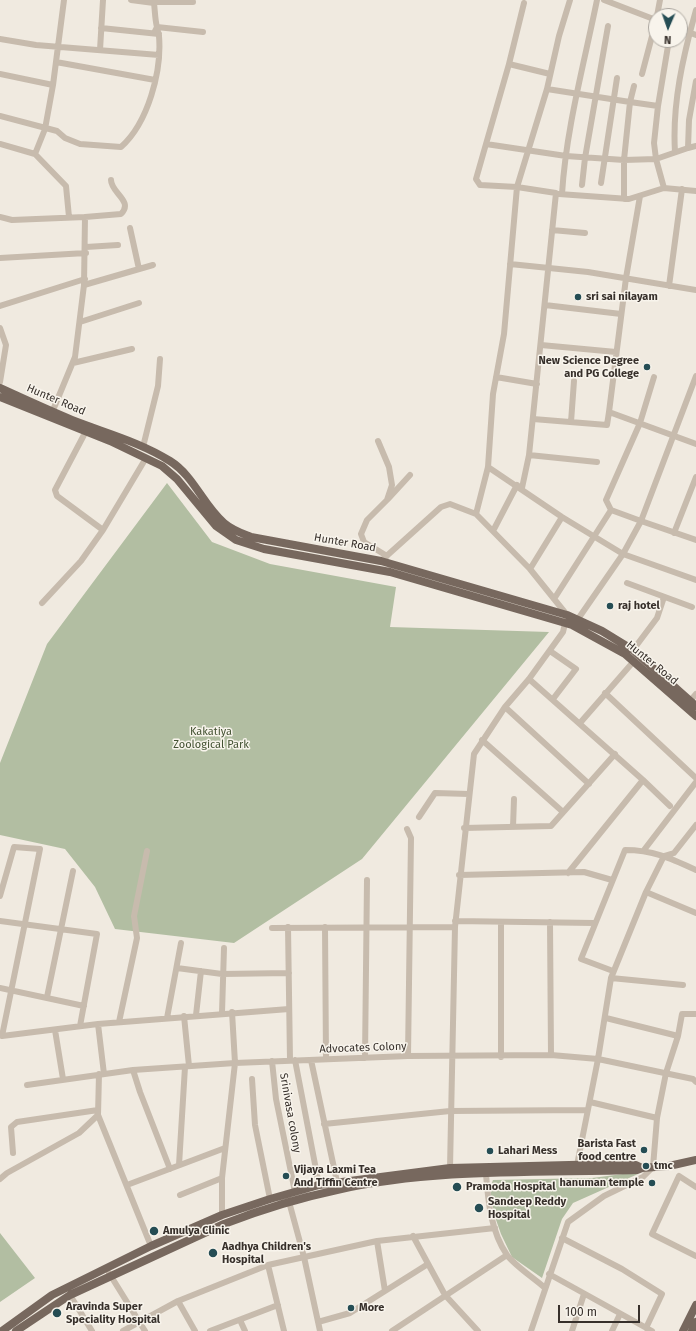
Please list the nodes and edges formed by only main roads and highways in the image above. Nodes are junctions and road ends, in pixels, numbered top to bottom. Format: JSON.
{"nodes":[{"id":1,"x":0,"y":388,"type":"edge"},
{"id":2,"x":0,"y":397,"type":"edge"},
{"id":3,"x":51,"y":415,"type":"junction"},
{"id":4,"x":342,"y":558,"type":"junction"},
{"id":5,"x":693,"y":708,"type":"edge"},
{"id":6,"x":696,"y":1160,"type":"edge"},
{"id":7,"x":642,"y":1168,"type":"junction"},
{"id":8,"x":290,"y":1196,"type":"junction"},
{"id":9,"x":108,"y":1272,"type":"junction"},
{"id":10,"x":696,"y":1305,"type":"edge"},
{"id":11,"x":696,"y":1322,"type":"edge"},
{"id":12,"x":2,"y":1331,"type":"edge"},
{"id":13,"x":16,"y":1331,"type":"edge"},
{"id":14,"x":683,"y":1331,"type":"edge"},
{"id":15,"x":692,"y":1331,"type":"edge"}],
"edges":[{"from":1,"to":3,"type":"main road","name":"Hunter Road"},
{"from":2,"to":3,"type":"main road","name":"Hunter Road"},
{"from":3,"to":4,"type":"main road","name":"Hunter Road"},
{"from":3,"to":4,"type":"main road","name":"Hunter Road"},
{"from":4,"to":5,"type":"main road","name":"Hunter Road"},
{"from":4,"to":5,"type":"main road","name":"Hunter Road"},
{"from":6,"to":7,"type":"main road"},
{"from":7,"to":8,"type":"main road"},
{"from":7,"to":8,"type":"main road"},
{"from":8,"to":9,"type":"main road"},
{"from":8,"to":9,"type":"main road"},
{"from":9,"to":12,"type":"main road"},
{"from":9,"to":13,"type":"main road"},
{"from":10,"to":14,"type":"main road"},
{"from":11,"to":15,"type":"main road"}]}
